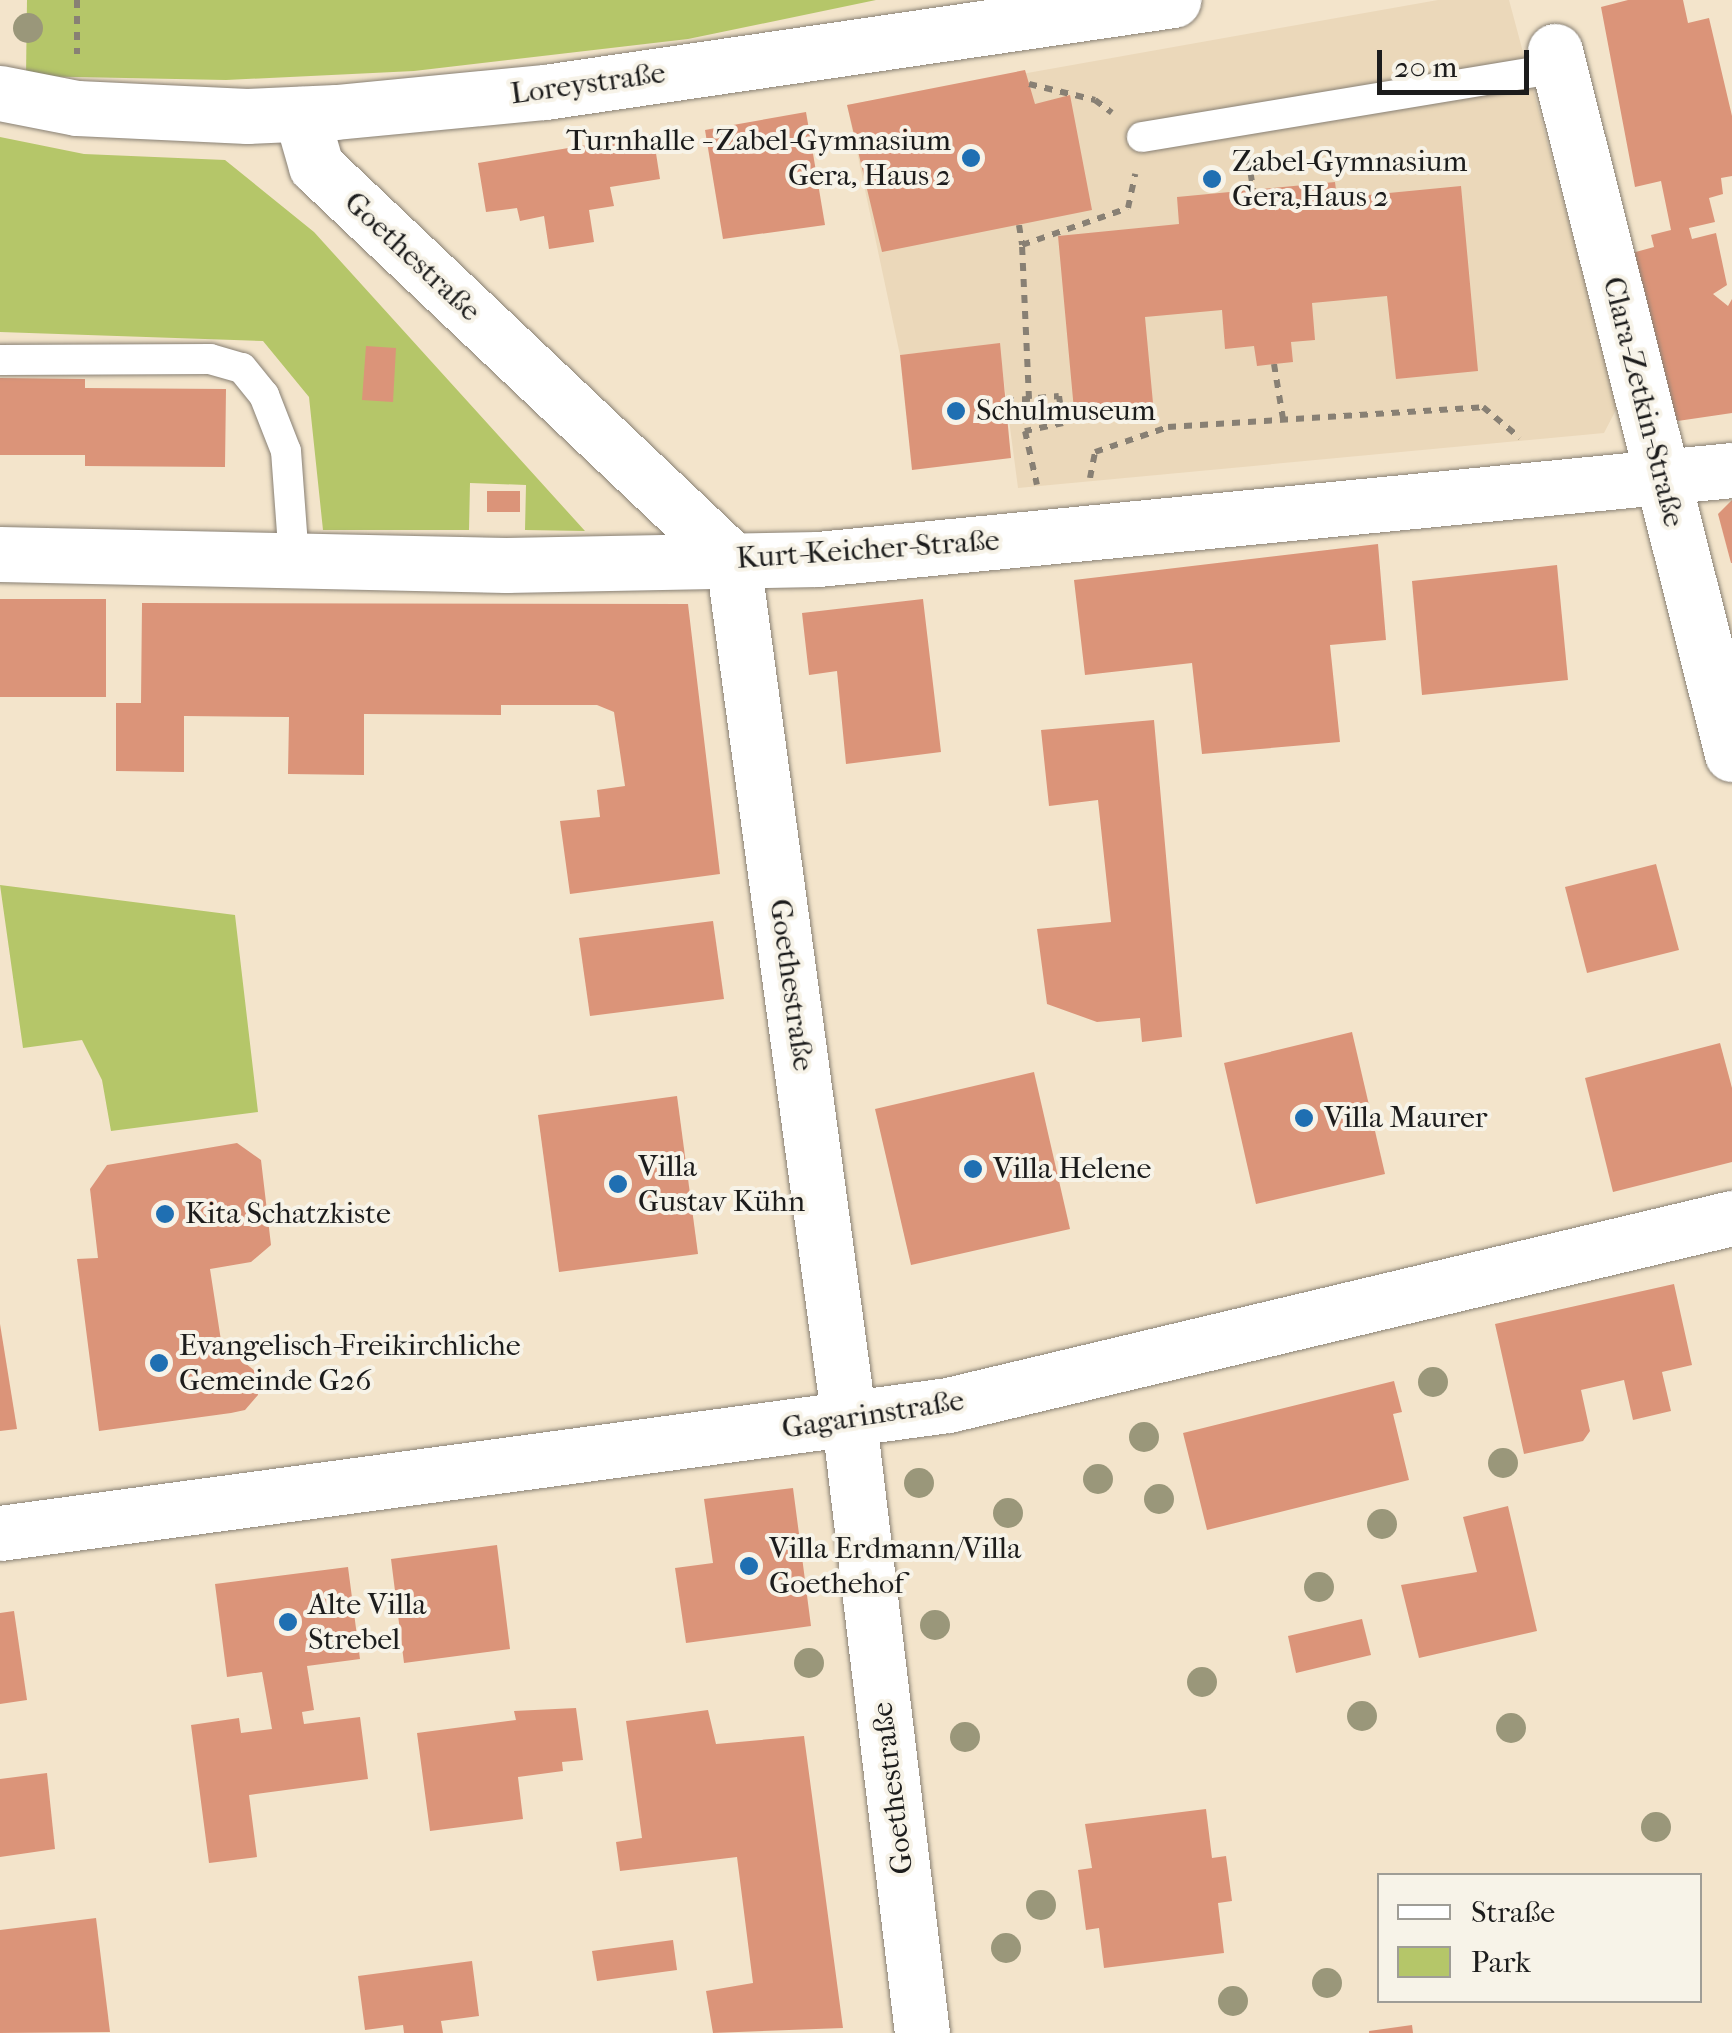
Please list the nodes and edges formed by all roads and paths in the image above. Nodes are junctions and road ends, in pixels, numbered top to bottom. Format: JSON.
{"nodes":[{"id":1,"x":1173,"y":0,"type":"edge"},
{"id":2,"x":1558,"y":60,"type":"joint"},
{"id":3,"x":1029,"y":84,"type":"dead end"},
{"id":4,"x":0,"y":93,"type":"edge"},
{"id":5,"x":301,"y":114,"type":"junction"},
{"id":6,"x":1142,"y":137,"type":"junction"},
{"id":7,"x":1019,"y":225,"type":"dead end"},
{"id":8,"x":1022,"y":245,"type":"junction"},
{"id":9,"x":0,"y":360,"type":"edge"},
{"id":10,"x":1274,"y":364,"type":"dead end"},
{"id":11,"x":1029,"y":399,"type":"junction"},
{"id":12,"x":1006,"y":402,"type":"dead end"},
{"id":13,"x":1283,"y":419,"type":"junction"},
{"id":14,"x":1732,"y":470,"type":"edge"},
{"id":15,"x":1034,"y":472,"type":"dead end"},
{"id":16,"x":1662,"y":478,"type":"junction"},
{"id":17,"x":1545,"y":488,"type":"junction"},
{"id":18,"x":1080,"y":532,"type":"junction"},
{"id":19,"x":0,"y":554,"type":"edge"},
{"id":20,"x":294,"y":560,"type":"junction"},
{"id":21,"x":733,"y":561,"type":"junction"},
{"id":22,"x":1732,"y":754,"type":"edge"},
{"id":23,"x":1732,"y":1218,"type":"edge"},
{"id":24,"x":849,"y":1421,"type":"junction"},
{"id":25,"x":0,"y":1534,"type":"edge"},
{"id":26,"x":922,"y":2033,"type":"edge"}],
"edges":[{"from":1,"to":5,"type":"street","name":"Loreystraße"},
{"from":2,"to":6,"type":"lane"},
{"from":2,"to":16,"type":"street","name":"Clara-Zetkin-Straße"},
{"from":3,"to":6,"type":"path"},
{"from":4,"to":5,"type":"street","name":"Loreystraße"},
{"from":5,"to":21,"type":"street","name":"Goethestraße"},
{"from":6,"to":8,"type":"path"},
{"from":7,"to":8,"type":"path"},
{"from":8,"to":11,"type":"path"},
{"from":9,"to":20,"type":"lane"},
{"from":10,"to":13,"type":"path"},
{"from":11,"to":12,"type":"path"},
{"from":11,"to":15,"type":"path"},
{"from":13,"to":17,"type":"path"},
{"from":13,"to":18,"type":"path"},
{"from":14,"to":16,"type":"street","name":"Kurt-Keicher-Straße"},
{"from":16,"to":17,"type":"street","name":"Kurt-Keicher-Straße"},
{"from":16,"to":22,"type":"street","name":"Clara-Zetkin-Straße"},
{"from":17,"to":18,"type":"street","name":"Kurt-Keicher-Straße"},
{"from":18,"to":21,"type":"street","name":"Kurt-Keicher-Straße"},
{"from":19,"to":20,"type":"street","name":"Kurt-Keicher-Straße"},
{"from":20,"to":21,"type":"street","name":"Kurt-Keicher-Straße"},
{"from":21,"to":24,"type":"street","name":"Goethestraße"},
{"from":23,"to":24,"type":"street","name":"Gagarinstraße"},
{"from":24,"to":25,"type":"street","name":"Gagarinstraße"},
{"from":24,"to":26,"type":"street","name":"Goethestraße"}]}
